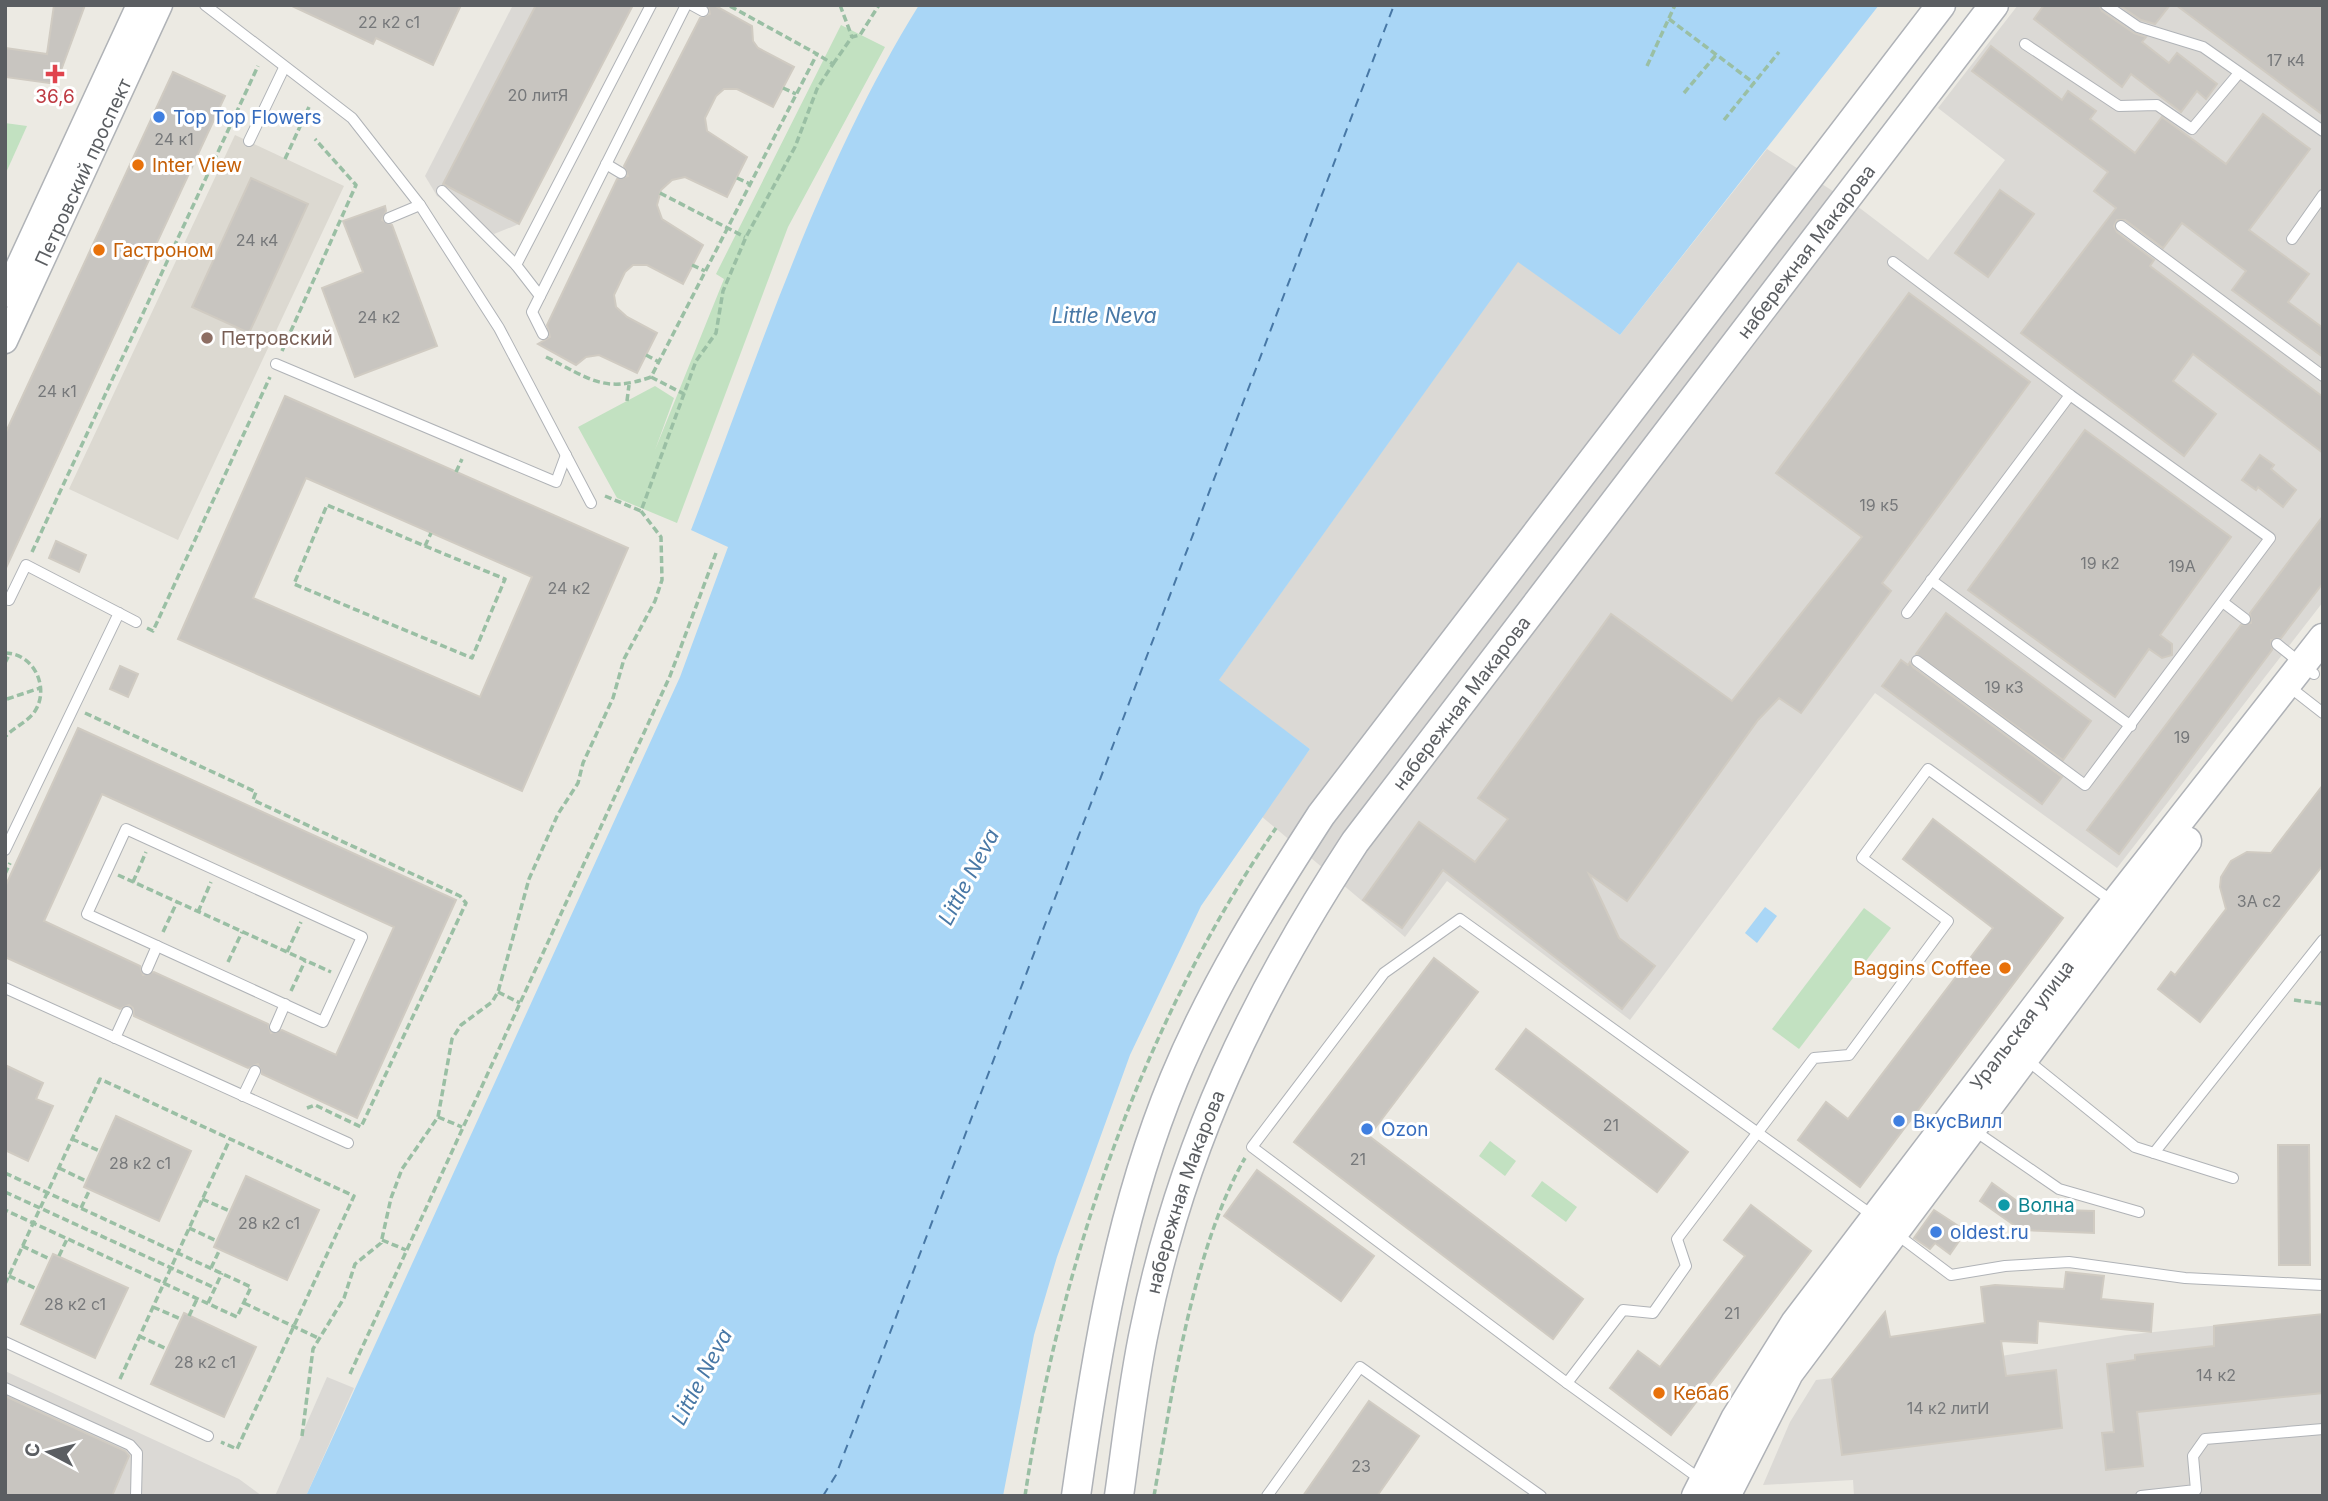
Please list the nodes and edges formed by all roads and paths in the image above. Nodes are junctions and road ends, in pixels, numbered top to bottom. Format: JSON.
{"nodes":[{"id":1,"x":139,"y":5,"type":"edge"},
{"id":2,"x":160,"y":5,"type":"edge"},
{"id":3,"x":205,"y":5,"type":"edge"},
{"id":4,"x":650,"y":5,"type":"edge"},
{"id":5,"x":686,"y":5,"type":"edge"},
{"id":6,"x":692,"y":5,"type":"edge"},
{"id":7,"x":728,"y":5,"type":"edge"},
{"id":8,"x":840,"y":5,"type":"edge"},
{"id":9,"x":879,"y":5,"type":"edge"},
{"id":10,"x":1675,"y":5,"type":"edge"},
{"id":11,"x":1941,"y":5,"type":"edge"},
{"id":12,"x":1994,"y":5,"type":"edge"},
{"id":13,"x":2106,"y":5,"type":"edge"},
{"id":14,"x":703,"y":11,"type":"dead end"},
{"id":15,"x":1669,"y":19,"type":"junction"},
{"id":16,"x":852,"y":37,"type":"junction"},
{"id":17,"x":2025,"y":44,"type":"dead end"},
{"id":18,"x":1779,"y":52,"type":"dead end"},
{"id":19,"x":817,"y":54,"type":"junction"},
{"id":20,"x":1716,"y":54,"type":"junction"},
{"id":21,"x":832,"y":64,"type":"junction"},
{"id":22,"x":258,"y":65,"type":"dead end"},
{"id":23,"x":1647,"y":66,"type":"dead end"},
{"id":24,"x":284,"y":68,"type":"junction"},
{"id":25,"x":2239,"y":73,"type":"junction"},
{"id":26,"x":1754,"y":83,"type":"junction"},
{"id":27,"x":783,"y":88,"type":"dead end"},
{"id":28,"x":1684,"y":93,"type":"dead end"},
{"id":29,"x":796,"y":94,"type":"junction"},
{"id":30,"x":309,"y":107,"type":"dead end"},
{"id":31,"x":99,"y":113,"type":"junction"},
{"id":32,"x":1724,"y":120,"type":"dead end"},
{"id":33,"x":2323,"y":131,"type":"edge"},
{"id":34,"x":315,"y":139,"type":"dead end"},
{"id":35,"x":249,"y":141,"type":"dead end"},
{"id":36,"x":285,"y":159,"type":"dead end"},
{"id":37,"x":606,"y":164,"type":"junction"},
{"id":38,"x":621,"y":173,"type":"dead end"},
{"id":39,"x":737,"y":178,"type":"dead end"},
{"id":40,"x":750,"y":184,"type":"junction"},
{"id":41,"x":442,"y":191,"type":"dead end"},
{"id":42,"x":660,"y":193,"type":"dead end"},
{"id":43,"x":2323,"y":195,"type":"edge"},
{"id":44,"x":420,"y":205,"type":"junction"},
{"id":45,"x":389,"y":218,"type":"dead end"},
{"id":46,"x":2121,"y":226,"type":"dead end"},
{"id":47,"x":727,"y":229,"type":"junction"},
{"id":48,"x":746,"y":237,"type":"junction"},
{"id":49,"x":2292,"y":239,"type":"dead end"},
{"id":50,"x":1893,"y":262,"type":"dead end"},
{"id":51,"x":516,"y":265,"type":"junction"},
{"id":52,"x":692,"y":265,"type":"dead end"},
{"id":53,"x":705,"y":271,"type":"junction"},
{"id":54,"x":540,"y":296,"type":"junction"},
{"id":55,"x":9,"y":307,"type":"edge"},
{"id":56,"x":543,"y":334,"type":"dead end"},
{"id":57,"x":5,"y":341,"type":"edge"},
{"id":58,"x":646,"y":355,"type":"dead end"},
{"id":59,"x":546,"y":356,"type":"dead end"},
{"id":60,"x":659,"y":362,"type":"junction"},
{"id":61,"x":276,"y":364,"type":"junction"},
{"id":62,"x":2323,"y":376,"type":"edge"},
{"id":63,"x":651,"y":377,"type":"junction"},
{"id":64,"x":629,"y":385,"type":"junction"},
{"id":65,"x":684,"y":394,"type":"junction"},
{"id":66,"x":2070,"y":395,"type":"junction"},
{"id":67,"x":626,"y":401,"type":"dead end"},
{"id":68,"x":566,"y":455,"type":"junction"},
{"id":69,"x":462,"y":457,"type":"dead end"},
{"id":70,"x":456,"y":472,"type":"dead end"},
{"id":71,"x":582,"y":486,"type":"junction"},
{"id":72,"x":591,"y":503,"type":"dead end"},
{"id":73,"x":641,"y":511,"type":"junction"},
{"id":74,"x":431,"y":533,"type":"dead end"},
{"id":75,"x":425,"y":546,"type":"junction"},
{"id":76,"x":716,"y":553,"type":"dead end"},
{"id":77,"x":26,"y":565,"type":"junction"},
{"id":78,"x":1931,"y":580,"type":"junction"},
{"id":79,"x":5,"y":598,"type":"edge"},
{"id":80,"x":2224,"y":603,"type":"junction"},
{"id":81,"x":118,"y":613,"type":"junction"},
{"id":82,"x":1907,"y":613,"type":"dead end"},
{"id":83,"x":2245,"y":619,"type":"dead end"},
{"id":84,"x":135,"y":622,"type":"joint"},
{"id":85,"x":2323,"y":638,"type":"edge"},
{"id":86,"x":2277,"y":644,"type":"dead end"},
{"id":87,"x":8,"y":653,"type":"edge"},
{"id":88,"x":1917,"y":661,"type":"dead end"},
{"id":89,"x":5,"y":663,"type":"edge"},
{"id":90,"x":2305,"y":676,"type":"edge"},
{"id":91,"x":40,"y":688,"type":"junction"},
{"id":92,"x":6,"y":697,"type":"edge"},
{"id":93,"x":5,"y":707,"type":"edge"},
{"id":94,"x":2323,"y":713,"type":"edge"},
{"id":95,"x":80,"y":717,"type":"dead end"},
{"id":96,"x":5,"y":723,"type":"edge"},
{"id":97,"x":2130,"y":726,"type":"junction"},
{"id":98,"x":10,"y":731,"type":"junction"},
{"id":99,"x":5,"y":737,"type":"edge"},
{"id":100,"x":151,"y":841,"type":"junction"},
{"id":101,"x":5,"y":850,"type":"edge"},
{"id":102,"x":11,"y":861,"type":"dead end"},
{"id":103,"x":107,"y":870,"type":"junction"},
{"id":104,"x":217,"y":870,"type":"junction"},
{"id":105,"x":5,"y":874,"type":"edge"},
{"id":106,"x":133,"y":882,"type":"junction"},
{"id":107,"x":177,"y":902,"type":"junction"},
{"id":108,"x":2115,"y":903,"type":"junction"},
{"id":109,"x":306,"y":911,"type":"junction"},
{"id":110,"x":198,"y":912,"type":"junction"},
{"id":111,"x":242,"y":932,"type":"junction"},
{"id":112,"x":2323,"y":940,"type":"edge"},
{"id":113,"x":157,"y":946,"type":"junction"},
{"id":114,"x":287,"y":952,"type":"junction"},
{"id":115,"x":305,"y":961,"type":"junction"},
{"id":116,"x":147,"y":968,"type":"dead end"},
{"id":117,"x":222,"y":975,"type":"junction"},
{"id":118,"x":343,"y":978,"type":"junction"},
{"id":119,"x":5,"y":988,"type":"edge"},
{"id":120,"x":498,"y":992,"type":"junction"},
{"id":121,"x":2278,"y":998,"type":"junction"},
{"id":122,"x":520,"y":1003,"type":"junction"},
{"id":123,"x":285,"y":1004,"type":"junction"},
{"id":124,"x":2323,"y":1004,"type":"edge"},
{"id":125,"x":127,"y":1012,"type":"dead end"},
{"id":126,"x":275,"y":1027,"type":"dead end"},
{"id":127,"x":115,"y":1038,"type":"junction"},
{"id":128,"x":2024,"y":1058,"type":"junction"},
{"id":129,"x":255,"y":1071,"type":"dead end"},
{"id":130,"x":243,"y":1096,"type":"junction"},
{"id":131,"x":302,"y":1109,"type":"dead end"},
{"id":132,"x":438,"y":1117,"type":"junction"},
{"id":133,"x":1963,"y":1121,"type":"junction"},
{"id":134,"x":463,"y":1127,"type":"junction"},
{"id":135,"x":1757,"y":1133,"type":"junction"},
{"id":136,"x":72,"y":1139,"type":"junction"},
{"id":137,"x":230,"y":1139,"type":"junction"},
{"id":138,"x":348,"y":1143,"type":"dead end"},
{"id":139,"x":1252,"y":1147,"type":"junction"},
{"id":140,"x":100,"y":1151,"type":"dead end"},
{"id":141,"x":2154,"y":1153,"type":"junction"},
{"id":142,"x":59,"y":1168,"type":"junction"},
{"id":143,"x":5,"y":1173,"type":"edge"},
{"id":144,"x":2233,"y":1178,"type":"dead end"},
{"id":145,"x":86,"y":1181,"type":"dead end"},
{"id":146,"x":90,"y":1189,"type":"dead end"},
{"id":147,"x":5,"y":1192,"type":"edge"},
{"id":148,"x":47,"y":1193,"type":"junction"},
{"id":149,"x":202,"y":1199,"type":"junction"},
{"id":150,"x":40,"y":1208,"type":"junction"},
{"id":151,"x":81,"y":1208,"type":"junction"},
{"id":152,"x":5,"y":1210,"type":"edge"},
{"id":153,"x":230,"y":1211,"type":"dead end"},
{"id":154,"x":2139,"y":1212,"type":"dead end"},
{"id":155,"x":33,"y":1223,"type":"junction"},
{"id":156,"x":1885,"y":1225,"type":"junction"},
{"id":157,"x":189,"y":1228,"type":"junction"},
{"id":158,"x":67,"y":1238,"type":"junction"},
{"id":159,"x":382,"y":1240,"type":"junction"},
{"id":160,"x":217,"y":1241,"type":"dead end"},
{"id":161,"x":22,"y":1247,"type":"junction"},
{"id":162,"x":220,"y":1249,"type":"dead end"},
{"id":163,"x":407,"y":1250,"type":"junction"},
{"id":164,"x":178,"y":1253,"type":"junction"},
{"id":165,"x":59,"y":1256,"type":"dead end"},
{"id":166,"x":50,"y":1259,"type":"dead end"},
{"id":167,"x":171,"y":1268,"type":"junction"},
{"id":168,"x":211,"y":1268,"type":"junction"},
{"id":169,"x":222,"y":1273,"type":"junction"},
{"id":170,"x":9,"y":1276,"type":"junction"},
{"id":171,"x":164,"y":1283,"type":"junction"},
{"id":172,"x":5,"y":1284,"type":"edge"},
{"id":173,"x":2323,"y":1284,"type":"edge"},
{"id":174,"x":215,"y":1288,"type":"junction"},
{"id":175,"x":37,"y":1289,"type":"dead end"},
{"id":176,"x":198,"y":1298,"type":"junction"},
{"id":177,"x":208,"y":1303,"type":"junction"},
{"id":178,"x":244,"y":1303,"type":"junction"},
{"id":179,"x":153,"y":1307,"type":"junction"},
{"id":180,"x":189,"y":1316,"type":"dead end"},
{"id":181,"x":181,"y":1319,"type":"dead end"},
{"id":182,"x":294,"y":1326,"type":"junction"},
{"id":183,"x":139,"y":1336,"type":"junction"},
{"id":184,"x":318,"y":1338,"type":"junction"},
{"id":185,"x":5,"y":1342,"type":"edge"},
{"id":186,"x":167,"y":1349,"type":"dead end"},
{"id":187,"x":350,"y":1374,"type":"dead end"},
{"id":188,"x":1567,"y":1383,"type":"junction"},
{"id":189,"x":5,"y":1388,"type":"edge"},
{"id":190,"x":114,"y":1392,"type":"junction"},
{"id":191,"x":2323,"y":1429,"type":"edge"},
{"id":192,"x":208,"y":1436,"type":"joint"},
{"id":193,"x":302,"y":1436,"type":"dead end"},
{"id":194,"x":1713,"y":1491,"type":"edge"},
{"id":195,"x":136,"y":1496,"type":"edge"},
{"id":196,"x":1076,"y":1496,"type":"edge"},
{"id":197,"x":1119,"y":1496,"type":"edge"},
{"id":198,"x":1154,"y":1496,"type":"edge"},
{"id":199,"x":1267,"y":1496,"type":"edge"},
{"id":200,"x":1541,"y":1496,"type":"edge"},
{"id":201,"x":2141,"y":1496,"type":"edge"}],
"edges":[{"from":1,"to":31,"type":"street","name":"Петровский проспект"},
{"from":2,"to":31,"type":"street","name":"Петровский проспект"},
{"from":3,"to":24,"type":"lane"},
{"from":4,"to":51,"type":"lane"},
{"from":5,"to":37,"type":"lane"},
{"from":6,"to":14,"type":"lane"},
{"from":7,"to":19,"type":"path"},
{"from":8,"to":16,"type":"path"},
{"from":9,"to":16,"type":"path"},
{"from":10,"to":15,"type":"path"},
{"from":11,"to":196,"type":"main road"},
{"from":12,"to":197,"type":"main road","name":"набережная Макарова"},
{"from":13,"to":25,"type":"lane"},
{"from":15,"to":20,"type":"path"},
{"from":15,"to":23,"type":"path"},
{"from":16,"to":21,"type":"path"},
{"from":17,"to":25,"type":"lane"},
{"from":18,"to":26,"type":"path"},
{"from":19,"to":21,"type":"path"},
{"from":19,"to":29,"type":"path"},
{"from":20,"to":26,"type":"path"},
{"from":20,"to":28,"type":"path"},
{"from":21,"to":48,"type":"path"},
{"from":22,"to":77,"type":"path"},
{"from":24,"to":35,"type":"lane"},
{"from":24,"to":44,"type":"lane"},
{"from":25,"to":33,"type":"lane"},
{"from":26,"to":32,"type":"path"},
{"from":27,"to":29,"type":"path"},
{"from":29,"to":40,"type":"path"},
{"from":30,"to":36,"type":"path"},
{"from":31,"to":55,"type":"street","name":"Петровский проспект"},
{"from":34,"to":61,"type":"path"},
{"from":37,"to":38,"type":"lane"},
{"from":37,"to":54,"type":"lane"},
{"from":39,"to":40,"type":"path"},
{"from":40,"to":47,"type":"path"},
{"from":41,"to":51,"type":"lane"},
{"from":42,"to":47,"type":"path"},
{"from":43,"to":49,"type":"lane"},
{"from":44,"to":45,"type":"lane"},
{"from":44,"to":68,"type":"lane"},
{"from":46,"to":62,"type":"lane"},
{"from":47,"to":48,"type":"path"},
{"from":47,"to":53,"type":"path"},
{"from":48,"to":65,"type":"path"},
{"from":50,"to":66,"type":"lane"},
{"from":51,"to":54,"type":"lane"},
{"from":52,"to":53,"type":"path"},
{"from":53,"to":60,"type":"path"},
{"from":54,"to":56,"type":"lane"},
{"from":55,"to":57,"type":"street","name":"Петровский проспект"},
{"from":58,"to":60,"type":"path"},
{"from":59,"to":64,"type":"path"},
{"from":60,"to":63,"type":"path"},
{"from":61,"to":68,"type":"lane"},
{"from":61,"to":84,"type":"path"},
{"from":63,"to":64,"type":"path"},
{"from":63,"to":65,"type":"path"},
{"from":64,"to":67,"type":"path"},
{"from":65,"to":73,"type":"path"},
{"from":66,"to":78,"type":"lane"},
{"from":66,"to":80,"type":"lane"},
{"from":68,"to":71,"type":"lane"},
{"from":69,"to":70,"type":"path"},
{"from":71,"to":72,"type":"lane"},
{"from":71,"to":73,"type":"path"},
{"from":73,"to":120,"type":"path"},
{"from":74,"to":75,"type":"path"},
{"from":75,"to":75,"type":"path"},
{"from":76,"to":122,"type":"path"},
{"from":77,"to":79,"type":"lane"},
{"from":77,"to":81,"type":"lane"},
{"from":78,"to":82,"type":"lane"},
{"from":78,"to":97,"type":"lane"},
{"from":80,"to":83,"type":"lane"},
{"from":80,"to":97,"type":"lane"},
{"from":81,"to":84,"type":"lane"},
{"from":81,"to":101,"type":"lane"},
{"from":85,"to":90,"type":"main road","name":"Уральская улица"},
{"from":86,"to":90,"type":"lane"},
{"from":87,"to":89,"type":"path"},
{"from":87,"to":91,"type":"path"},
{"from":88,"to":97,"type":"lane"},
{"from":90,"to":94,"type":"lane"},
{"from":90,"to":108,"type":"main road","name":"Уральская улица"},
{"from":90,"to":128,"type":"main road","name":"Уральская улица"},
{"from":91,"to":92,"type":"path"},
{"from":91,"to":98,"type":"path"},
{"from":92,"to":93,"type":"path"},
{"from":95,"to":131,"type":"path"},
{"from":96,"to":98,"type":"path"},
{"from":98,"to":99,"type":"path"},
{"from":100,"to":103,"type":"lane"},
{"from":100,"to":104,"type":"lane"},
{"from":100,"to":106,"type":"path"},
{"from":102,"to":105,"type":"path"},
{"from":103,"to":106,"type":"path"},
{"from":103,"to":113,"type":"lane"},
{"from":104,"to":109,"type":"lane"},
{"from":104,"to":110,"type":"path"},
{"from":106,"to":107,"type":"path"},
{"from":107,"to":110,"type":"path"},
{"from":107,"to":113,"type":"path"},
{"from":108,"to":133,"type":"main road","name":"Уральская улица"},
{"from":108,"to":135,"type":"lane"},
{"from":109,"to":114,"type":"path"},
{"from":109,"to":118,"type":"lane"},
{"from":110,"to":111,"type":"path"},
{"from":111,"to":114,"type":"path"},
{"from":111,"to":117,"type":"path"},
{"from":112,"to":121,"type":"lane"},
{"from":113,"to":116,"type":"lane"},
{"from":113,"to":117,"type":"lane"},
{"from":114,"to":115,"type":"path"},
{"from":115,"to":118,"type":"path"},
{"from":115,"to":123,"type":"path"},
{"from":117,"to":123,"type":"lane"},
{"from":118,"to":123,"type":"lane"},
{"from":119,"to":127,"type":"lane"},
{"from":120,"to":122,"type":"path"},
{"from":120,"to":132,"type":"path"},
{"from":121,"to":124,"type":"path"},
{"from":121,"to":141,"type":"lane"},
{"from":122,"to":134,"type":"path"},
{"from":123,"to":126,"type":"lane"},
{"from":125,"to":127,"type":"lane"},
{"from":127,"to":130,"type":"lane"},
{"from":128,"to":133,"type":"main road","name":"Уральская улица"},
{"from":128,"to":141,"type":"lane"},
{"from":129,"to":130,"type":"lane"},
{"from":130,"to":138,"type":"lane"},
{"from":132,"to":134,"type":"path"},
{"from":132,"to":159,"type":"path"},
{"from":133,"to":154,"type":"lane"},
{"from":133,"to":156,"type":"main road","name":"Уральская улица"},
{"from":134,"to":163,"type":"path"},
{"from":135,"to":139,"type":"lane"},
{"from":135,"to":156,"type":"lane"},
{"from":135,"to":188,"type":"lane"},
{"from":136,"to":137,"type":"path"},
{"from":136,"to":140,"type":"path"},
{"from":136,"to":142,"type":"path"},
{"from":137,"to":149,"type":"path"},
{"from":137,"to":182,"type":"path"},
{"from":139,"to":188,"type":"lane"},
{"from":139,"to":198,"type":"path"},
{"from":141,"to":144,"type":"lane"},
{"from":142,"to":145,"type":"path"},
{"from":142,"to":148,"type":"path"},
{"from":143,"to":148,"type":"path"},
{"from":146,"to":151,"type":"path"},
{"from":147,"to":150,"type":"path"},
{"from":148,"to":150,"type":"path"},
{"from":148,"to":151,"type":"path"},
{"from":149,"to":153,"type":"path"},
{"from":149,"to":157,"type":"path"},
{"from":150,"to":155,"type":"path"},
{"from":150,"to":167,"type":"path"},
{"from":151,"to":164,"type":"path"},
{"from":152,"to":155,"type":"path"},
{"from":155,"to":158,"type":"path"},
{"from":155,"to":161,"type":"path"},
{"from":156,"to":173,"type":"lane"},
{"from":156,"to":194,"type":"main road","name":"Уральская улица"},
{"from":157,"to":160,"type":"path"},
{"from":157,"to":164,"type":"path"},
{"from":158,"to":165,"type":"path"},
{"from":158,"to":171,"type":"path"},
{"from":159,"to":163,"type":"path"},
{"from":159,"to":184,"type":"path"},
{"from":161,"to":166,"type":"path"},
{"from":161,"to":170,"type":"path"},
{"from":162,"to":168,"type":"path"},
{"from":163,"to":187,"type":"path"},
{"from":164,"to":167,"type":"path"},
{"from":164,"to":168,"type":"path"},
{"from":167,"to":171,"type":"path"},
{"from":167,"to":174,"type":"path"},
{"from":168,"to":169,"type":"path"},
{"from":169,"to":174,"type":"path"},
{"from":169,"to":178,"type":"path"},
{"from":170,"to":172,"type":"path"},
{"from":170,"to":175,"type":"path"},
{"from":171,"to":176,"type":"path"},
{"from":171,"to":179,"type":"path"},
{"from":174,"to":177,"type":"path"},
{"from":176,"to":177,"type":"path"},
{"from":176,"to":180,"type":"path"},
{"from":177,"to":178,"type":"path"},
{"from":178,"to":182,"type":"path"},
{"from":179,"to":181,"type":"path"},
{"from":179,"to":183,"type":"path"},
{"from":182,"to":184,"type":"path"},
{"from":182,"to":192,"type":"path"},
{"from":183,"to":186,"type":"path"},
{"from":183,"to":190,"type":"path"},
{"from":184,"to":193,"type":"path"},
{"from":185,"to":190,"type":"lane"},
{"from":188,"to":194,"type":"lane"},
{"from":189,"to":195,"type":"lane"},
{"from":190,"to":192,"type":"lane"},
{"from":191,"to":201,"type":"lane"},
{"from":199,"to":200,"type":"lane"}]}
